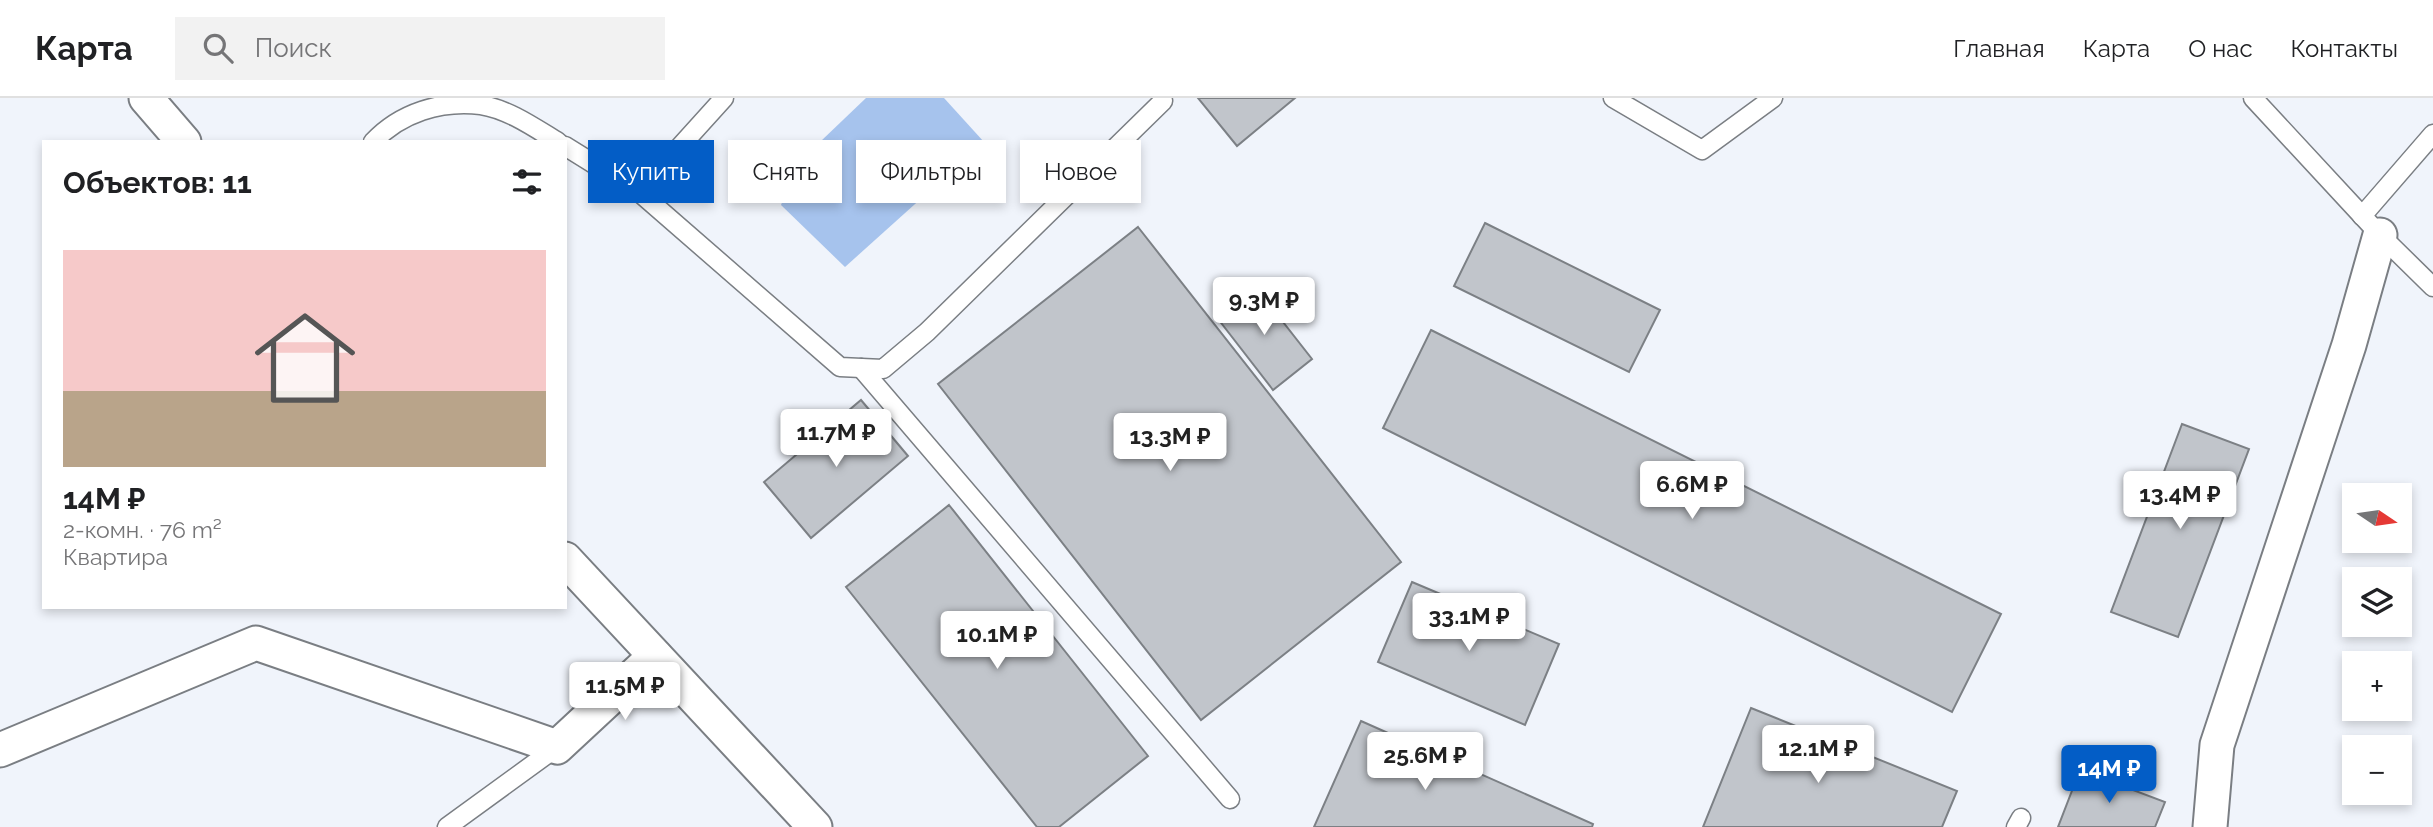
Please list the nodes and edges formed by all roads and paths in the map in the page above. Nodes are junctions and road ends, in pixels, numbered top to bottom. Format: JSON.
{"nodes":[{"id":1,"x":146,"y":98,"type":"edge"},
{"id":2,"x":420,"y":98,"type":"edge"},
{"id":3,"x":724,"y":98,"type":"edge"},
{"id":4,"x":1613,"y":98,"type":"edge"},
{"id":5,"x":1773,"y":98,"type":"edge"},
{"id":6,"x":2253,"y":98,"type":"edge"},
{"id":7,"x":1163,"y":101,"type":"dead end"},
{"id":8,"x":404,"y":119,"type":"junction"},
{"id":9,"x":2433,"y":134,"type":"edge"},
{"id":10,"x":182,"y":140,"type":"edge"},
{"id":11,"x":375,"y":140,"type":"edge"},
{"id":12,"x":555,"y":140,"type":"edge"},
{"id":13,"x":686,"y":140,"type":"edge"},
{"id":14,"x":567,"y":147,"type":"edge"},
{"id":15,"x":588,"y":160,"type":"edge"},
{"id":16,"x":652,"y":203,"type":"edge"},
{"id":17,"x":2371,"y":226,"type":"junction"},
{"id":18,"x":2433,"y":286,"type":"edge"},
{"id":19,"x":861,"y":368,"type":"junction"},
{"id":20,"x":567,"y":561,"type":"edge"},
{"id":21,"x":655,"y":656,"type":"junction"},
{"id":22,"x":557,"y":747,"type":"junction"},
{"id":23,"x":0,"y":750,"type":"edge"},
{"id":24,"x":1230,"y":799,"type":"dead end"},
{"id":25,"x":447,"y":827,"type":"edge"},
{"id":26,"x":815,"y":827,"type":"edge"},
{"id":27,"x":2210,"y":827,"type":"edge"}],
"edges":[{"from":1,"to":10,"type":"street"},
{"from":2,"to":8,"type":"lane"},
{"from":3,"to":13,"type":"lane"},
{"from":4,"to":5,"type":"lane"},
{"from":6,"to":17,"type":"lane"},
{"from":7,"to":19,"type":"lane"},
{"from":8,"to":11,"type":"lane"},
{"from":8,"to":12,"type":"lane"},
{"from":9,"to":17,"type":"lane"},
{"from":14,"to":15,"type":"lane"},
{"from":16,"to":19,"type":"lane"},
{"from":17,"to":18,"type":"lane"},
{"from":17,"to":27,"type":"street"},
{"from":19,"to":24,"type":"lane"},
{"from":20,"to":21,"type":"street"},
{"from":21,"to":22,"type":"street"},
{"from":21,"to":26,"type":"street"},
{"from":22,"to":23,"type":"street"},
{"from":22,"to":25,"type":"lane"}]}
